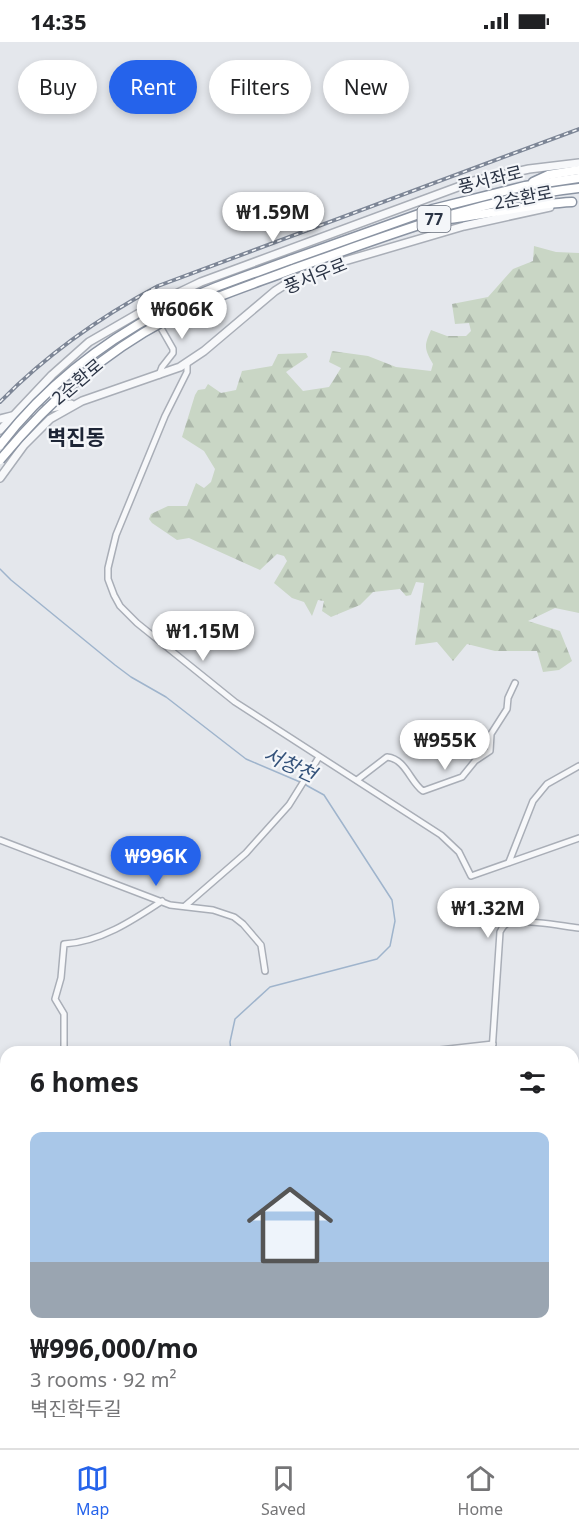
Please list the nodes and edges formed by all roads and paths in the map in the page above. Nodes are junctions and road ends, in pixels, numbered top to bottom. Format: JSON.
{"nodes":[{"id":1,"x":579,"y":163,"type":"edge"},
{"id":2,"x":579,"y":170,"type":"edge"},
{"id":3,"x":579,"y":178,"type":"edge"},
{"id":4,"x":525,"y":186,"type":"junction"},
{"id":5,"x":579,"y":188,"type":"edge"},
{"id":6,"x":576,"y":202,"type":"edge"},
{"id":7,"x":428,"y":221,"type":"junction"},
{"id":8,"x":149,"y":307,"type":"junction"},
{"id":9,"x":186,"y":364,"type":"junction"},
{"id":10,"x":159,"y":375,"type":"junction"},
{"id":11,"x":82,"y":401,"type":"junction"},
{"id":12,"x":33,"y":412,"type":"junction"},
{"id":13,"x":12,"y":416,"type":"junction"},
{"id":14,"x":0,"y":418,"type":"edge"},
{"id":15,"x":0,"y":430,"type":"edge"},
{"id":16,"x":34,"y":435,"type":"junction"},
{"id":17,"x":0,"y":445,"type":"edge"},
{"id":18,"x":0,"y":460,"type":"edge"},
{"id":19,"x":1,"y":476,"type":"edge"},
{"id":20,"x":515,"y":683,"type":"dead end"},
{"id":21,"x":319,"y":757,"type":"junction"},
{"id":22,"x":579,"y":766,"type":"edge"},
{"id":23,"x":357,"y":780,"type":"junction"},
{"id":24,"x":579,"y":838,"type":"edge"},
{"id":25,"x":0,"y":840,"type":"edge"},
{"id":26,"x":509,"y":862,"type":"junction"},
{"id":27,"x":162,"y":902,"type":"junction"},
{"id":28,"x":185,"y":906,"type":"junction"},
{"id":29,"x":579,"y":928,"type":"edge"},
{"id":30,"x":265,"y":971,"type":"dead end"},
{"id":31,"x":493,"y":1044,"type":"joint"},
{"id":32,"x":64,"y":1046,"type":"edge"},
{"id":33,"x":475,"y":1046,"type":"edge"}],
"edges":[{"from":1,"to":8,"type":"street","name":"풍서좌로"},
{"from":2,"to":4,"type":"highway"},
{"from":3,"to":4,"type":"highway","name":"2순환로","number":"77"},
{"from":4,"to":17,"type":"highway","name":"2순환로","number":"77","bridge":true},
{"from":5,"to":7,"type":"highway","name":"2순환로","number":"77"},
{"from":6,"to":7,"type":"highway"},
{"from":6,"to":9,"type":"street","name":"풍서우로"},
{"from":7,"to":18,"type":"highway","name":"2순환로","number":"77","bridge":true},
{"from":8,"to":10,"type":"street"},
{"from":8,"to":13,"type":"street","name":"풍서좌로"},
{"from":9,"to":10,"type":"street","name":"풍서우로"},
{"from":9,"to":21,"type":"street"},
{"from":10,"to":11,"type":"street","name":"풍서우로"},
{"from":11,"to":12,"type":"street"},
{"from":11,"to":16,"type":"street","name":"풍서우로"},
{"from":12,"to":13,"type":"street"},
{"from":12,"to":16,"type":"street"},
{"from":13,"to":14,"type":"street"},
{"from":13,"to":15,"type":"street","name":"풍서좌로"},
{"from":16,"to":19,"type":"street","name":"풍서우로"},
{"from":17,"to":19,"type":"street"},
{"from":20,"to":23,"type":"street"},
{"from":21,"to":23,"type":"street"},
{"from":21,"to":28,"type":"street"},
{"from":22,"to":26,"type":"street"},
{"from":23,"to":26,"type":"street"},
{"from":24,"to":26,"type":"street"},
{"from":25,"to":27,"type":"street"},
{"from":27,"to":28,"type":"street"},
{"from":27,"to":32,"type":"street"},
{"from":28,"to":30,"type":"street"},
{"from":29,"to":31,"type":"street"},
{"from":31,"to":33,"type":"street"}]}
